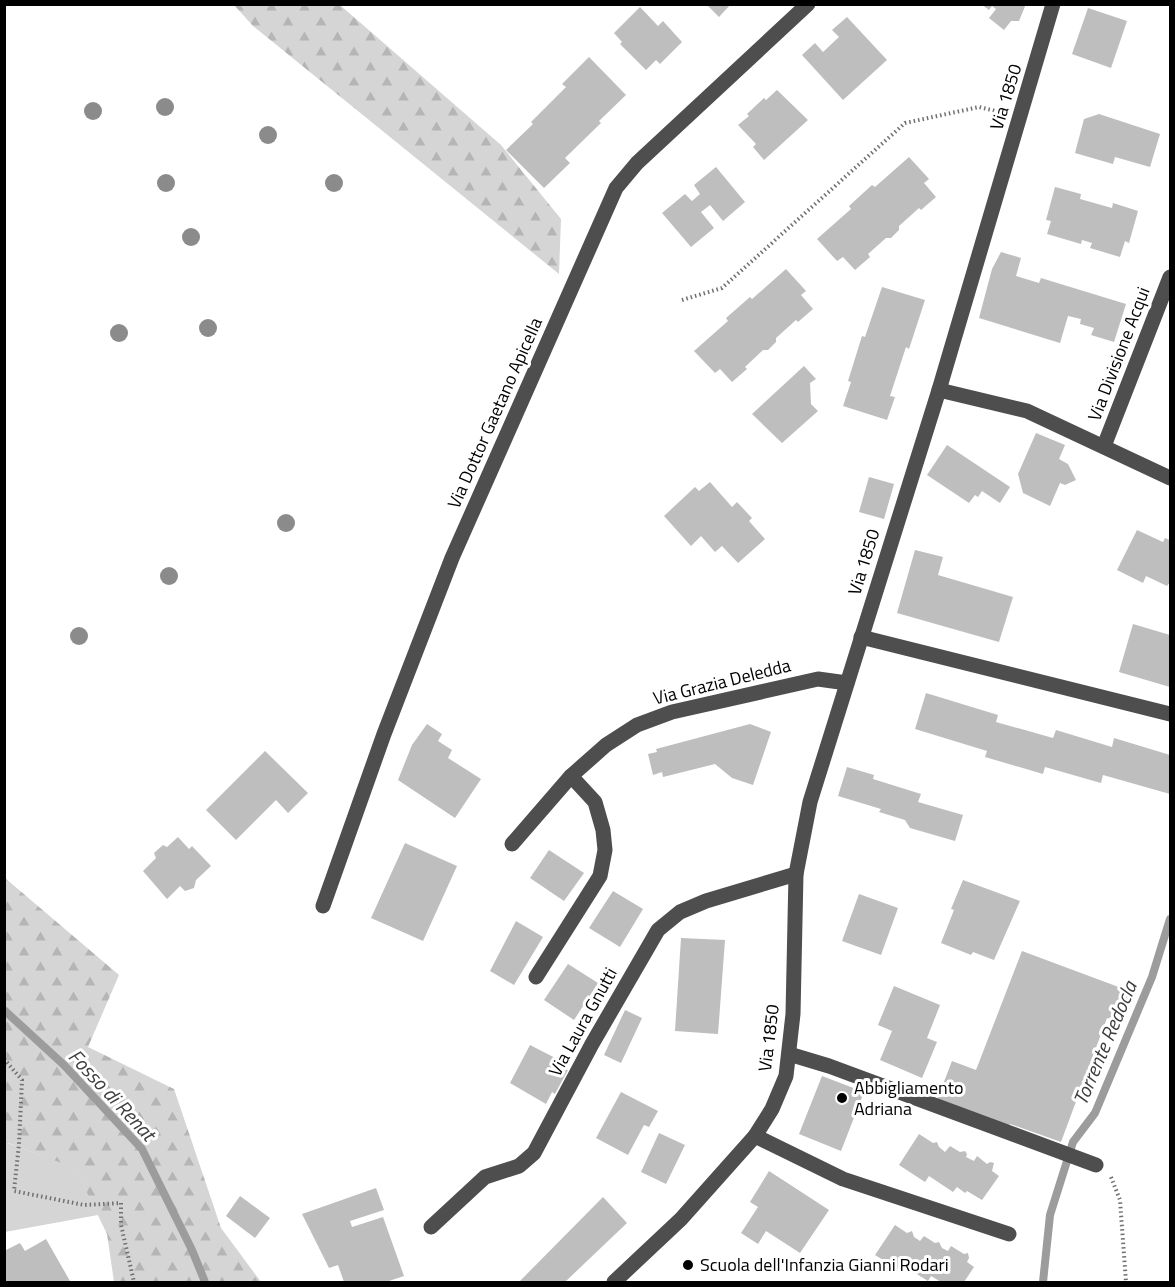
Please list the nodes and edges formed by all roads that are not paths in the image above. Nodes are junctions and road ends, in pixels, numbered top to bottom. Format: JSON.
{"nodes":[{"id":1,"x":808,"y":4,"type":"edge"},
{"id":2,"x":1053,"y":4,"type":"edge"},
{"id":3,"x":1170,"y":277,"type":"edge"},
{"id":4,"x":939,"y":390,"type":"junction"},
{"id":5,"x":1104,"y":446,"type":"junction"},
{"id":6,"x":1170,"y":478,"type":"edge"},
{"id":7,"x":861,"y":637,"type":"junction"},
{"id":8,"x":847,"y":683,"type":"junction"},
{"id":9,"x":1170,"y":714,"type":"edge"},
{"id":10,"x":571,"y":776,"type":"junction"},
{"id":11,"x":512,"y":844,"type":"dead end"},
{"id":12,"x":796,"y":874,"type":"junction"},
{"id":13,"x":323,"y":906,"type":"dead end"},
{"id":14,"x":536,"y":977,"type":"dead end"},
{"id":15,"x":789,"y":1054,"type":"junction"},
{"id":16,"x":755,"y":1136,"type":"junction"},
{"id":17,"x":1096,"y":1165,"type":"road end"},
{"id":18,"x":431,"y":1227,"type":"dead end"},
{"id":19,"x":1009,"y":1234,"type":"dead end"},
{"id":20,"x":614,"y":1282,"type":"edge"}],
"edges":[{"from":1,"to":13,"type":"street","name":"Via Dottor Gaetano Apicella"},
{"from":2,"to":4,"type":"street","name":"Via 1850"},
{"from":3,"to":5,"type":"street","name":"Via Divisione Acqui"},
{"from":4,"to":5,"type":"street","name":"Via Divisione Acqui"},
{"from":4,"to":7,"type":"street","name":"Via 1850"},
{"from":5,"to":6,"type":"street","name":"Via Divisione Acqui"},
{"from":7,"to":8,"type":"street","name":"Via 1850"},
{"from":7,"to":9,"type":"street"},
{"from":8,"to":10,"type":"street","name":"Via Grazia Deledda"},
{"from":8,"to":12,"type":"street","name":"Via 1850"},
{"from":10,"to":11,"type":"street","name":"Via Grazia Deledda"},
{"from":10,"to":14,"type":"street"},
{"from":12,"to":15,"type":"street","name":"Via 1850"},
{"from":12,"to":18,"type":"street","name":"Via Laura Gnutti"},
{"from":15,"to":16,"type":"street","name":"Via 1850"},
{"from":15,"to":17,"type":"street"},
{"from":16,"to":19,"type":"street"},
{"from":16,"to":20,"type":"street","name":"Via 1850"}]}
